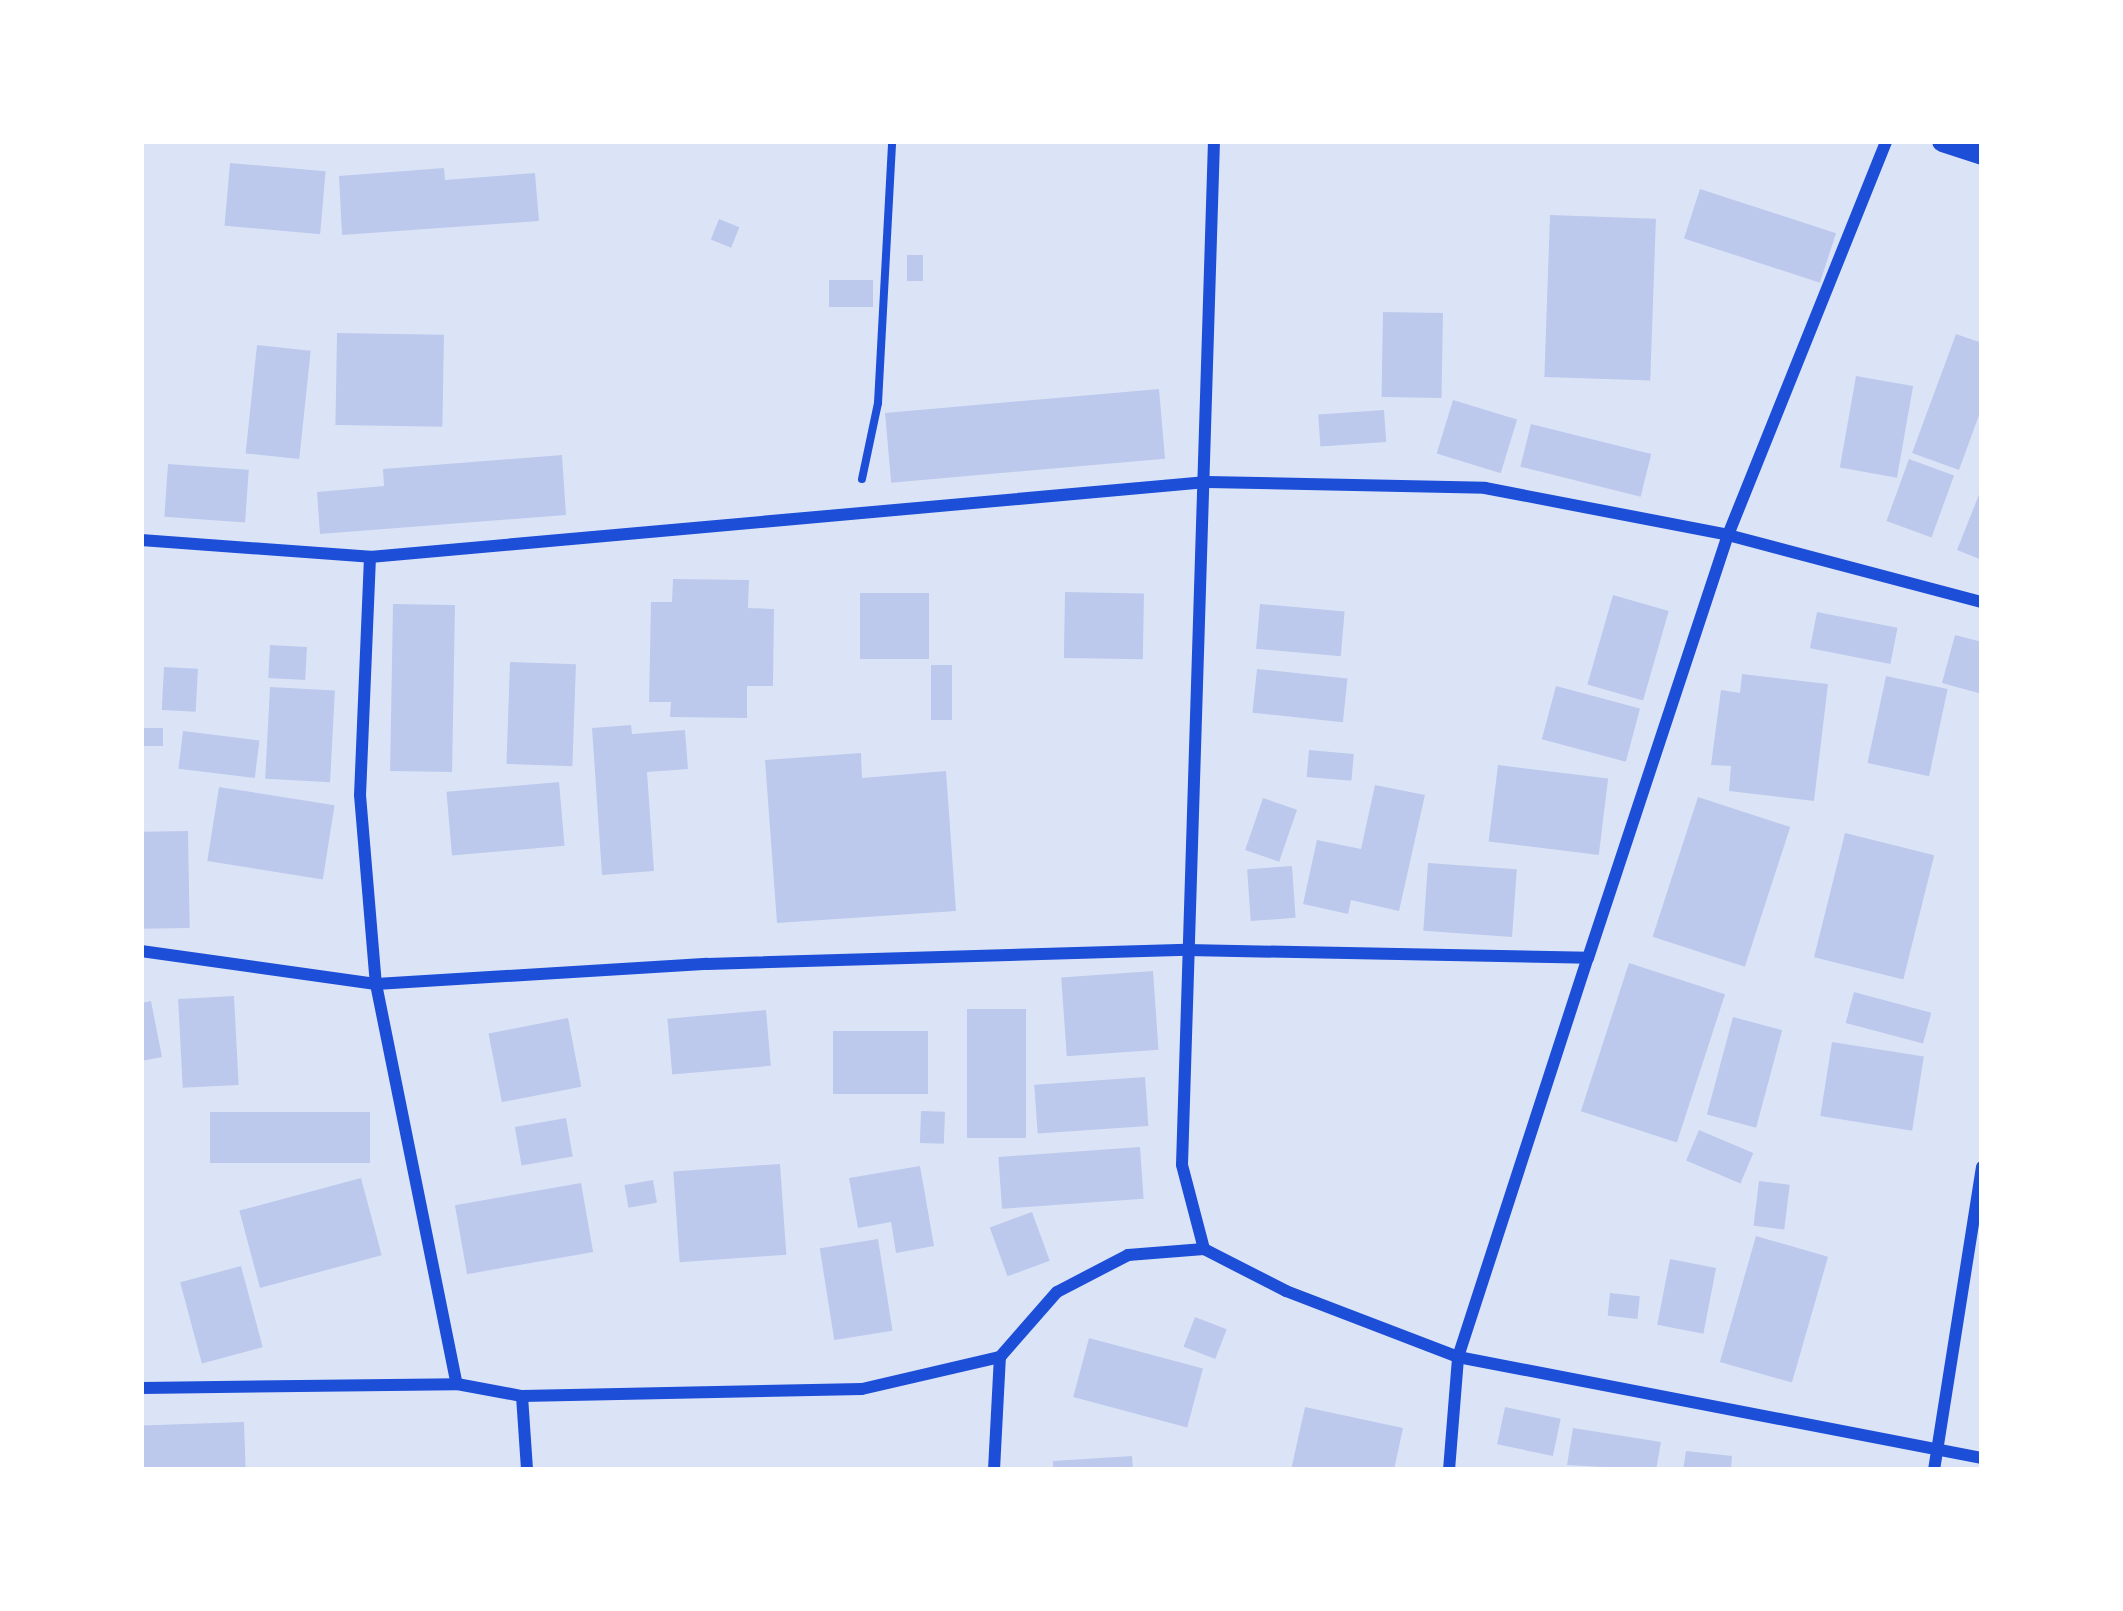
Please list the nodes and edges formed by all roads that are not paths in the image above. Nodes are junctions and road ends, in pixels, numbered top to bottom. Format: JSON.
{"nodes":[{"id":1,"x":1214,"y":141,"type":"edge"},
{"id":2,"x":1886,"y":141,"type":"edge"},
{"id":3,"x":1942,"y":141,"type":"edge"},
{"id":4,"x":1982,"y":154,"type":"edge"},
{"id":5,"x":1207,"y":482,"type":"junction"},
{"id":6,"x":1728,"y":535,"type":"junction"},
{"id":7,"x":141,"y":540,"type":"edge"},
{"id":8,"x":370,"y":557,"type":"junction"},
{"id":9,"x":1982,"y":602,"type":"edge"},
{"id":10,"x":1187,"y":950,"type":"junction"},
{"id":11,"x":141,"y":951,"type":"edge"},
{"id":12,"x":1588,"y":958,"type":"junction"},
{"id":13,"x":376,"y":984,"type":"junction"},
{"id":14,"x":1982,"y":1167,"type":"edge"},
{"id":15,"x":1204,"y":1249,"type":"junction"},
{"id":16,"x":1000,"y":1357,"type":"junction"},
{"id":17,"x":1458,"y":1358,"type":"junction"},
{"id":18,"x":457,"y":1384,"type":"junction"},
{"id":19,"x":141,"y":1388,"type":"edge"},
{"id":20,"x":522,"y":1396,"type":"junction"},
{"id":21,"x":1937,"y":1451,"type":"junction"},
{"id":22,"x":1982,"y":1458,"type":"edge"},
{"id":23,"x":527,"y":1470,"type":"edge"},
{"id":24,"x":994,"y":1470,"type":"edge"},
{"id":25,"x":1449,"y":1470,"type":"edge"},
{"id":26,"x":1934,"y":1470,"type":"edge"}],
"edges":[{"from":1,"to":5,"type":"street"},
{"from":2,"to":6,"type":"street"},
{"from":3,"to":4,"type":"street"},
{"from":5,"to":6,"type":"street"},
{"from":5,"to":8,"type":"street"},
{"from":5,"to":10,"type":"street"},
{"from":6,"to":9,"type":"street"},
{"from":6,"to":12,"type":"street"},
{"from":7,"to":8,"type":"street"},
{"from":8,"to":13,"type":"street"},
{"from":10,"to":12,"type":"street"},
{"from":10,"to":13,"type":"street"},
{"from":10,"to":15,"type":"street"},
{"from":11,"to":13,"type":"street"},
{"from":12,"to":17,"type":"street"},
{"from":13,"to":18,"type":"street"},
{"from":14,"to":21,"type":"street"},
{"from":15,"to":16,"type":"street"},
{"from":15,"to":17,"type":"street"},
{"from":16,"to":20,"type":"street"},
{"from":16,"to":24,"type":"street"},
{"from":17,"to":21,"type":"street"},
{"from":17,"to":25,"type":"street"},
{"from":18,"to":19,"type":"street"},
{"from":18,"to":20,"type":"street"},
{"from":20,"to":23,"type":"street"},
{"from":21,"to":22,"type":"street"},
{"from":21,"to":26,"type":"street"}]}
